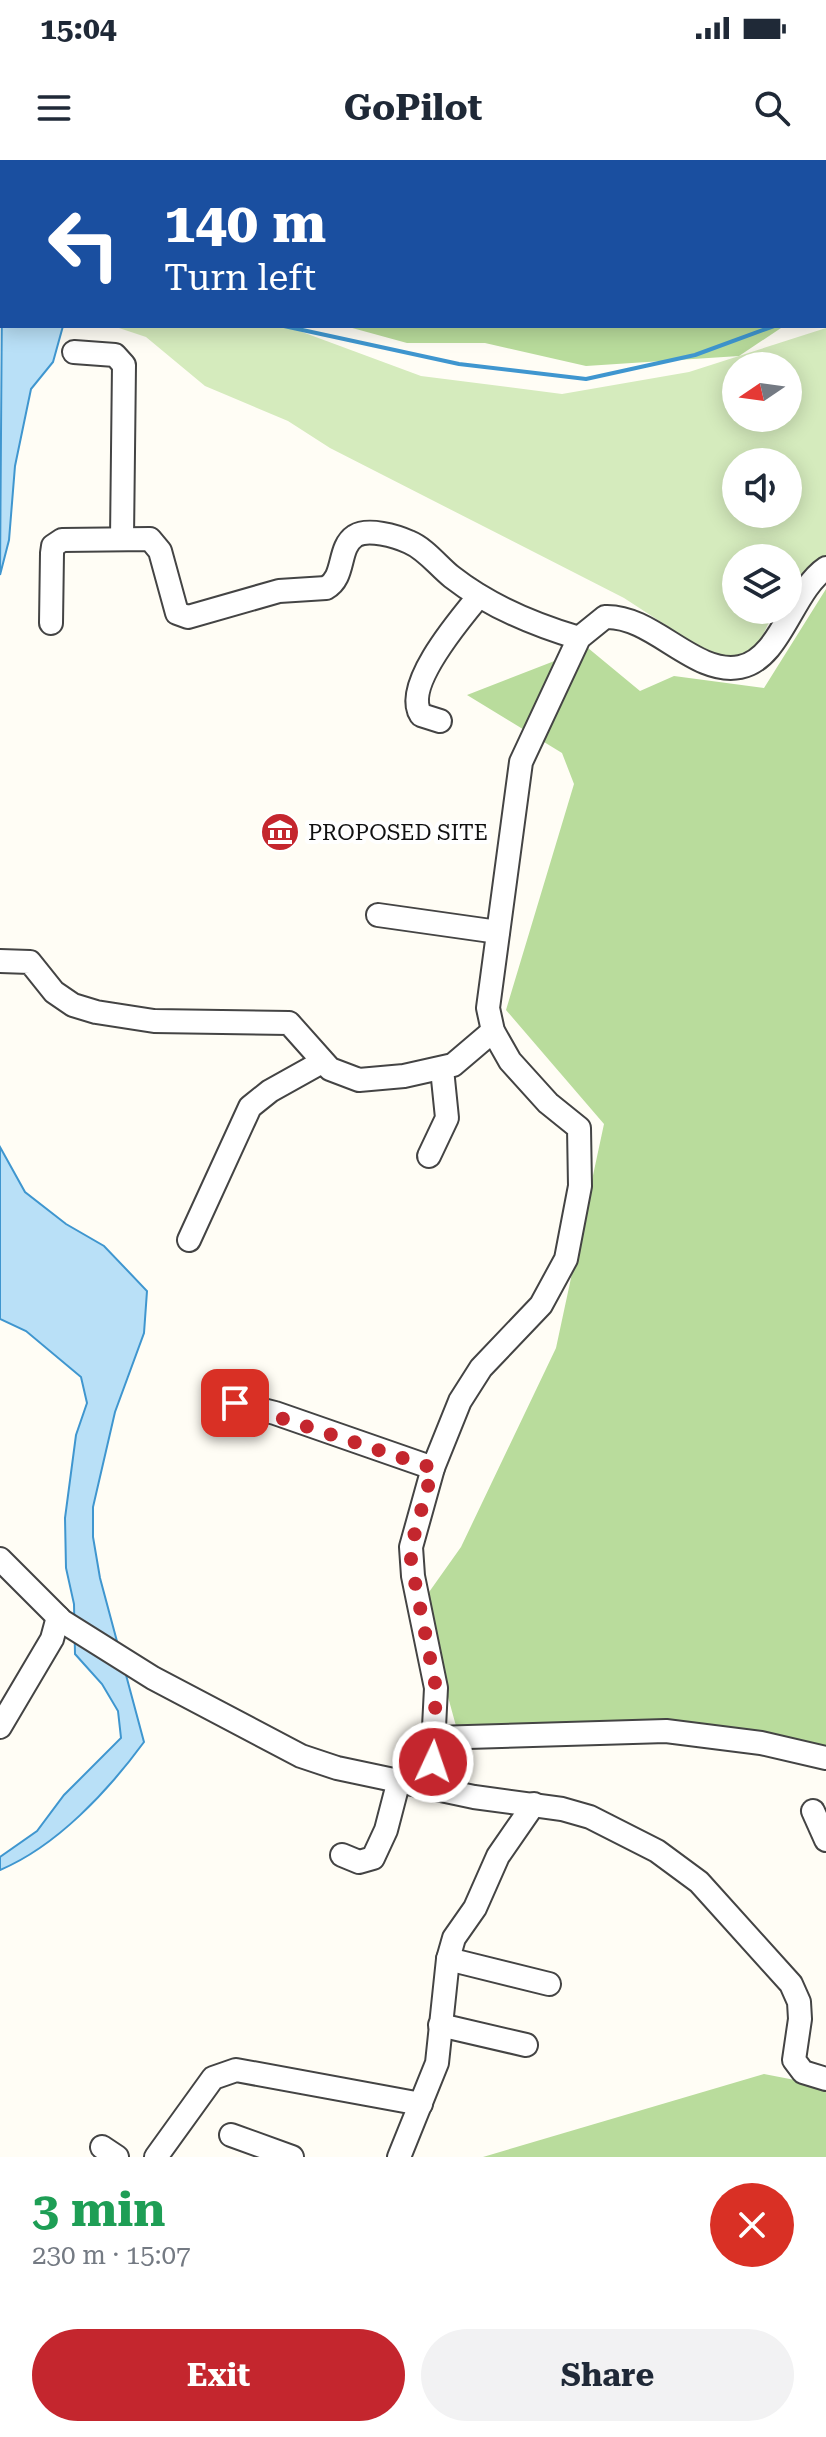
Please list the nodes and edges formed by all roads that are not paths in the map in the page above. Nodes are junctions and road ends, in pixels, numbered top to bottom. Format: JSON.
{"nodes":[{"id":1,"x":74,"y":352,"type":"dead end"},
{"id":2,"x":122,"y":538,"type":"junction"},
{"id":3,"x":826,"y":568,"type":"edge"},
{"id":4,"x":479,"y":596,"type":"junction"},
{"id":5,"x":51,"y":623,"type":"dead end"},
{"id":6,"x":579,"y":638,"type":"junction"},
{"id":7,"x":440,"y":721,"type":"dead end"},
{"id":8,"x":378,"y":915,"type":"dead end"},
{"id":9,"x":498,"y":932,"type":"junction"},
{"id":10,"x":0,"y":961,"type":"edge"},
{"id":11,"x":493,"y":1031,"type":"junction"},
{"id":12,"x":322,"y":1062,"type":"junction"},
{"id":13,"x":442,"y":1069,"type":"junction"},
{"id":14,"x":429,"y":1156,"type":"dead end"},
{"id":15,"x":189,"y":1240,"type":"dead end"},
{"id":16,"x":235,"y":1403,"type":"dead end"},
{"id":17,"x":433,"y":1468,"type":"junction"},
{"id":18,"x":0,"y":1559,"type":"edge"},
{"id":19,"x":60,"y":1619,"type":"junction"},
{"id":20,"x":0,"y":1727,"type":"edge"},
{"id":21,"x":434,"y":1738,"type":"junction"},
{"id":22,"x":826,"y":1758,"type":"edge"},
{"id":23,"x":399,"y":1780,"type":"junction"},
{"id":24,"x":431,"y":1786,"type":"junction"},
{"id":25,"x":534,"y":1804,"type":"junction"},
{"id":26,"x":813,"y":1811,"type":"dead end"},
{"id":27,"x":826,"y":1840,"type":"edge"},
{"id":28,"x":342,"y":1855,"type":"dead end"},
{"id":29,"x":448,"y":1959,"type":"junction"},
{"id":30,"x":549,"y":1984,"type":"dead end"},
{"id":31,"x":440,"y":2025,"type":"junction"},
{"id":32,"x":526,"y":2045,"type":"dead end"},
{"id":33,"x":826,"y":2079,"type":"edge"},
{"id":34,"x":421,"y":2104,"type":"junction"},
{"id":35,"x":231,"y":2135,"type":"dead end"},
{"id":36,"x":156,"y":2157,"type":"edge"},
{"id":37,"x":292,"y":2157,"type":"edge"},
{"id":38,"x":399,"y":2157,"type":"edge"}],
"edges":[{"from":1,"to":2,"type":"street"},
{"from":2,"to":4,"type":"street"},
{"from":2,"to":5,"type":"street"},
{"from":3,"to":6,"type":"street"},
{"from":4,"to":6,"type":"street"},
{"from":4,"to":7,"type":"street"},
{"from":6,"to":9,"type":"street"},
{"from":8,"to":9,"type":"street"},
{"from":9,"to":11,"type":"street"},
{"from":10,"to":12,"type":"street"},
{"from":11,"to":13,"type":"street"},
{"from":11,"to":17,"type":"street"},
{"from":12,"to":13,"type":"street"},
{"from":12,"to":15,"type":"street"},
{"from":13,"to":14,"type":"street"},
{"from":16,"to":17,"type":"street"},
{"from":17,"to":21,"type":"street"},
{"from":18,"to":19,"type":"street"},
{"from":19,"to":20,"type":"street"},
{"from":19,"to":23,"type":"street"},
{"from":21,"to":22,"type":"street"},
{"from":21,"to":24,"type":"street"},
{"from":23,"to":24,"type":"street"},
{"from":23,"to":28,"type":"street"},
{"from":24,"to":25,"type":"street"},
{"from":25,"to":29,"type":"street"},
{"from":25,"to":33,"type":"street"},
{"from":26,"to":27,"type":"street"},
{"from":29,"to":30,"type":"street"},
{"from":29,"to":31,"type":"street"},
{"from":31,"to":32,"type":"street"},
{"from":31,"to":34,"type":"street"},
{"from":34,"to":36,"type":"street"},
{"from":34,"to":38,"type":"street"},
{"from":35,"to":37,"type":"street"}]}
